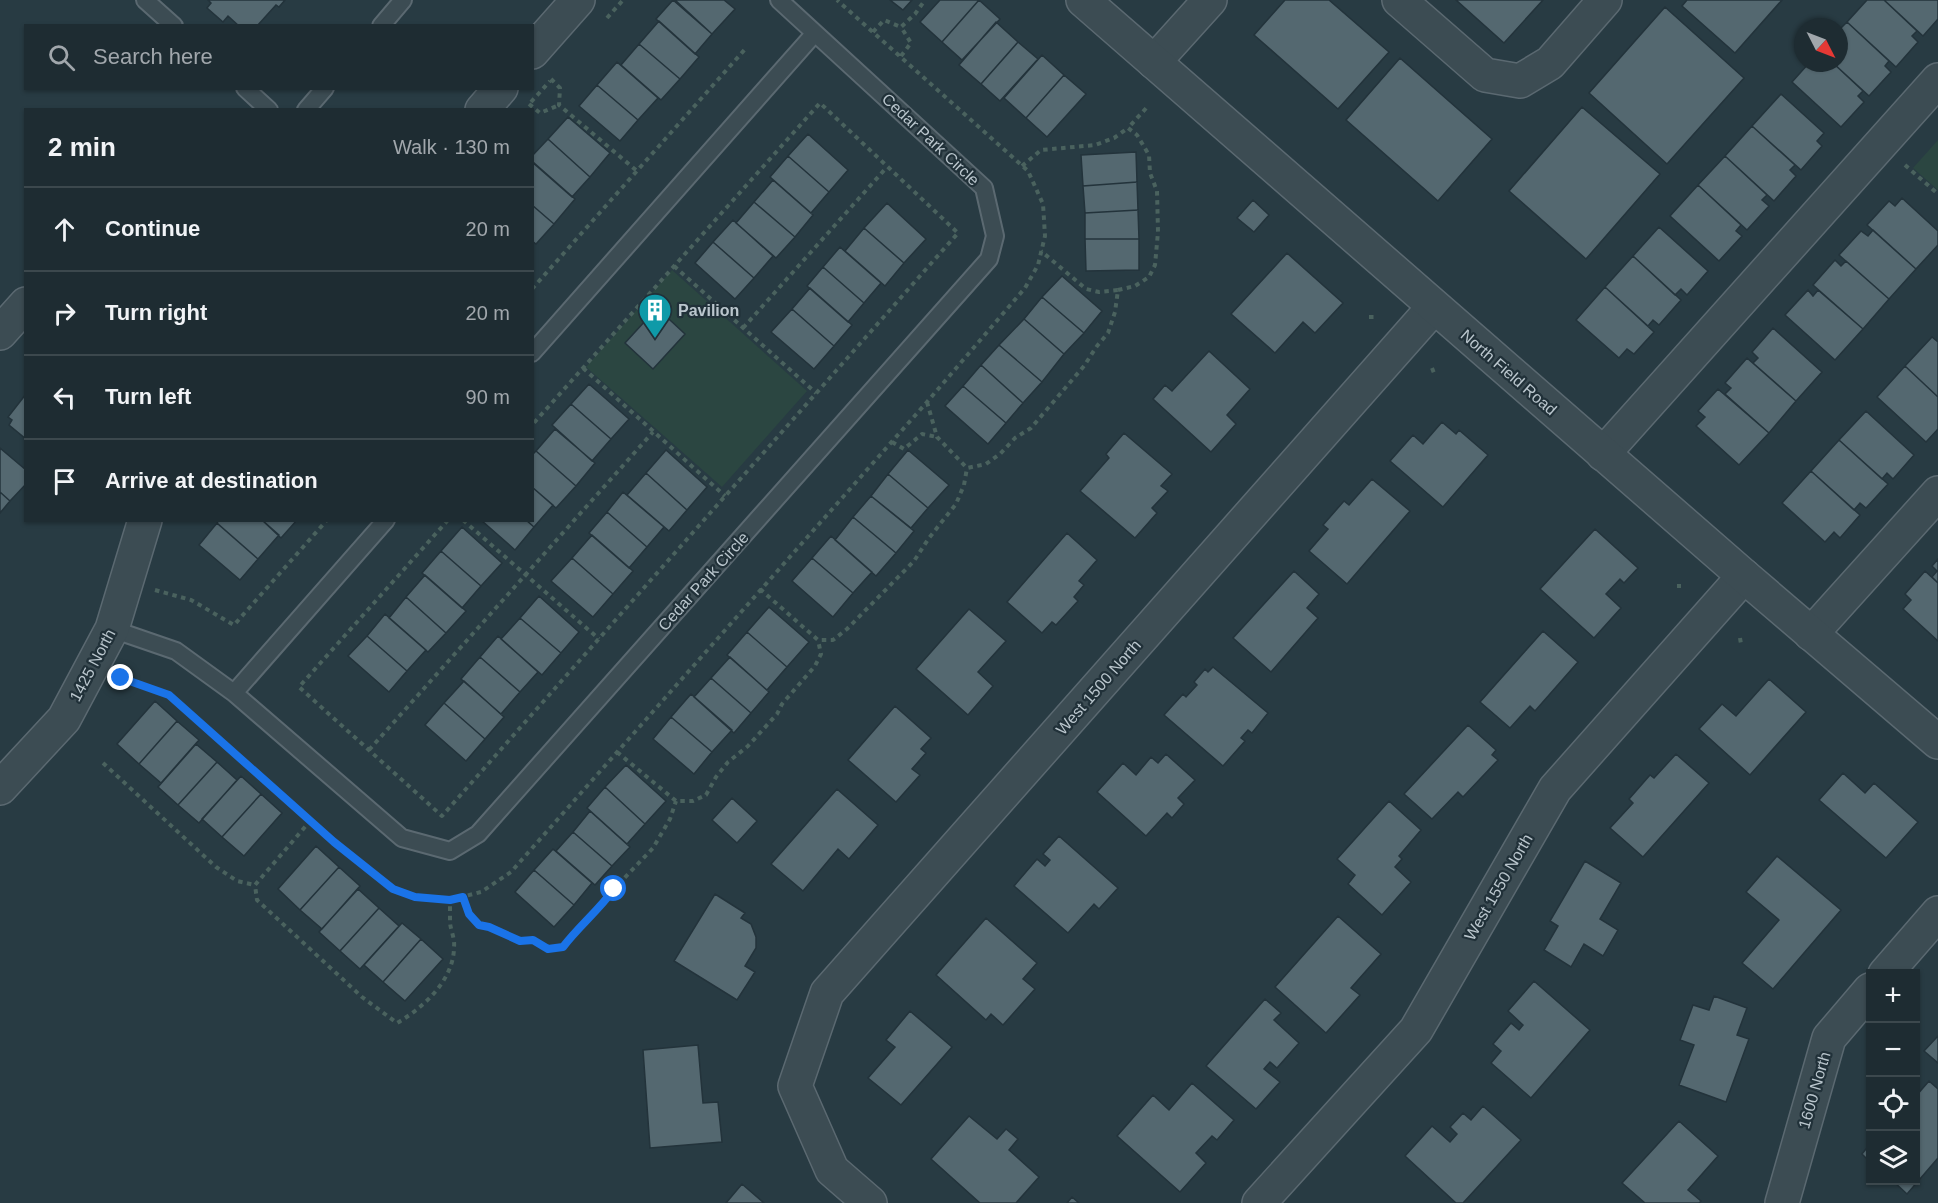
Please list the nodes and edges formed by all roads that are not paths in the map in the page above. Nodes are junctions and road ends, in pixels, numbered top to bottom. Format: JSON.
{"nodes":[{"id":1,"x":145,"y":0,"type":"edge"},
{"id":2,"x":403,"y":0,"type":"edge"},
{"id":3,"x":578,"y":0,"type":"edge"},
{"id":4,"x":779,"y":0,"type":"edge"},
{"id":5,"x":1083,"y":0,"type":"edge"},
{"id":6,"x":1210,"y":0,"type":"edge"},
{"id":7,"x":1399,"y":0,"type":"edge"},
{"id":8,"x":1605,"y":0,"type":"edge"},
{"id":9,"x":172,"y":24,"type":"edge"},
{"id":10,"x":383,"y":24,"type":"edge"},
{"id":11,"x":814,"y":33,"type":"junction"},
{"id":12,"x":534,"y":50,"type":"edge"},
{"id":13,"x":1154,"y":62,"type":"junction"},
{"id":14,"x":1938,"y":80,"type":"edge"},
{"id":15,"x":247,"y":90,"type":"edge"},
{"id":16,"x":323,"y":90,"type":"edge"},
{"id":17,"x":499,"y":90,"type":"edge"},
{"id":18,"x":267,"y":108,"type":"edge"},
{"id":19,"x":308,"y":108,"type":"edge"},
{"id":20,"x":484,"y":108,"type":"edge"},
{"id":21,"x":24,"y":305,"type":"edge"},
{"id":22,"x":1434,"y":307,"type":"junction"},
{"id":23,"x":0,"y":333,"type":"edge"},
{"id":24,"x":534,"y":352,"type":"edge"},
{"id":25,"x":1603,"y":454,"type":"junction"},
{"id":26,"x":1938,"y":493,"type":"edge"},
{"id":27,"x":144,"y":522,"type":"edge"},
{"id":28,"x":384,"y":522,"type":"edge"},
{"id":29,"x":1744,"y":576,"type":"junction"},
{"id":30,"x":112,"y":629,"type":"junction"},
{"id":31,"x":1811,"y":634,"type":"junction"},
{"id":32,"x":234,"y":693,"type":"junction"},
{"id":33,"x":1938,"y":742,"type":"edge"},
{"id":34,"x":1,"y":785,"type":"edge"},
{"id":35,"x":1938,"y":913,"type":"edge"},
{"id":36,"x":1889,"y":969,"type":"edge"},
{"id":37,"x":1866,"y":995,"type":"edge"},
{"id":38,"x":870,"y":1203,"type":"edge"},
{"id":39,"x":1260,"y":1203,"type":"edge"},
{"id":40,"x":1782,"y":1203,"type":"edge"}],
"edges":[{"from":1,"to":9,"type":"lane"},
{"from":2,"to":10,"type":"lane"},
{"from":3,"to":12,"type":"street"},
{"from":4,"to":11,"type":"lane","name":"Cedar Park Circle"},
{"from":5,"to":13,"type":"street","name":"North Field Road"},
{"from":6,"to":13,"type":"street"},
{"from":7,"to":8,"type":"street"},
{"from":11,"to":24,"type":"lane"},
{"from":11,"to":32,"type":"lane","name":"Cedar Park Circle"},
{"from":13,"to":22,"type":"street","name":"North Field Road"},
{"from":14,"to":25,"type":"street"},
{"from":15,"to":18,"type":"lane"},
{"from":16,"to":19,"type":"lane"},
{"from":17,"to":20,"type":"street"},
{"from":21,"to":23,"type":"street"},
{"from":22,"to":25,"type":"street","name":"North Field Road"},
{"from":22,"to":38,"type":"street","name":"West 1500 North"},
{"from":25,"to":29,"type":"street","name":"North Field Road"},
{"from":26,"to":31,"type":"street"},
{"from":27,"to":30,"type":"street","name":"1425 North"},
{"from":28,"to":32,"type":"lane"},
{"from":29,"to":31,"type":"street","name":"North Field Road"},
{"from":29,"to":39,"type":"street","name":"West 1550 North"},
{"from":30,"to":32,"type":"lane","name":"Cedar Park Circle"},
{"from":30,"to":34,"type":"street","name":"1425 North"},
{"from":31,"to":33,"type":"street","name":"North Field Road"},
{"from":35,"to":36,"type":"street"},
{"from":37,"to":40,"type":"street","name":"1600 North"}]}
